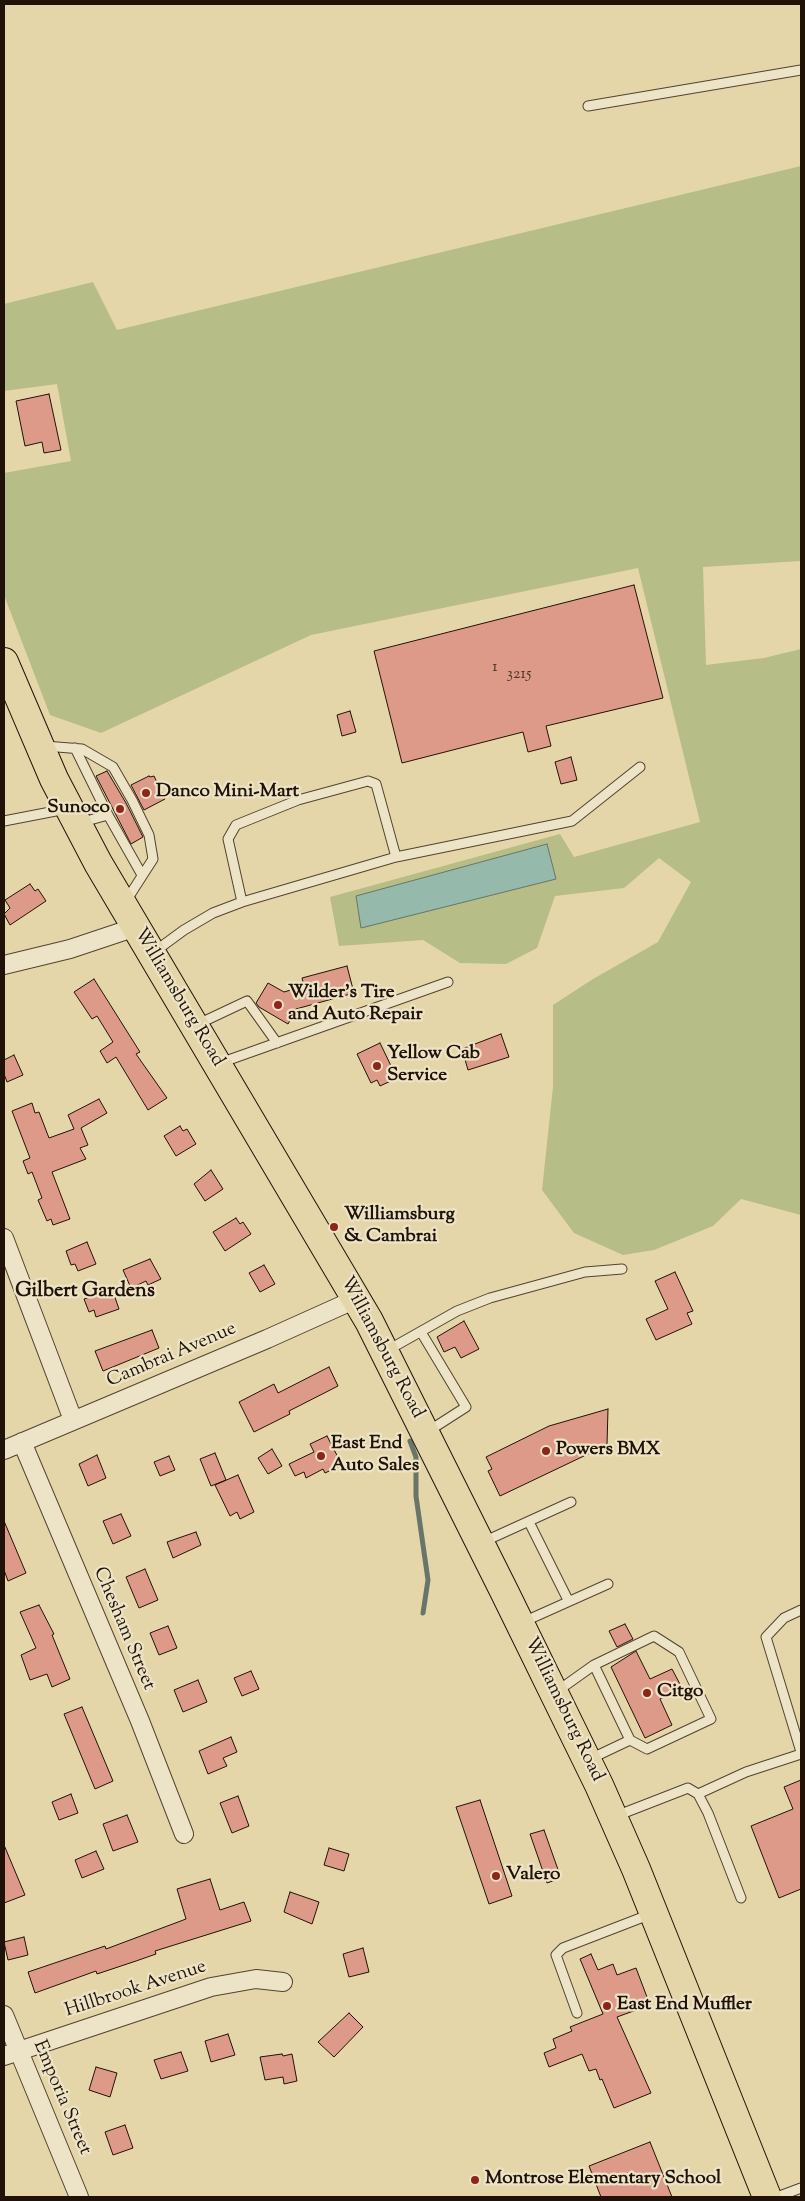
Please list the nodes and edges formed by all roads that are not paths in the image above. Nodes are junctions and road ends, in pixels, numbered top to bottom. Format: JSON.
{"nodes":[{"id":1,"x":801,"y":70,"type":"edge"},
{"id":2,"x":588,"y":106,"type":"dead end"},
{"id":3,"x":6,"y":672,"type":"edge"},
{"id":4,"x":39,"y":745,"type":"junction"},
{"id":5,"x":75,"y":748,"type":"junction"},
{"id":6,"x":640,"y":767,"type":"dead end"},
{"id":7,"x":108,"y":815,"type":"junction"},
{"id":8,"x":73,"y":816,"type":"junction"},
{"id":9,"x":4,"y":821,"type":"edge"},
{"id":10,"x":396,"y":857,"type":"junction"},
{"id":11,"x":142,"y":875,"type":"junction"},
{"id":12,"x":242,"y":902,"type":"junction"},
{"id":13,"x":130,"y":916,"type":"junction"},
{"id":14,"x":152,"y":954,"type":"junction"},
{"id":15,"x":4,"y":965,"type":"edge"},
{"id":16,"x":448,"y":982,"type":"dead end"},
{"id":17,"x":195,"y":1025,"type":"junction"},
{"id":18,"x":276,"y":1043,"type":"junction"},
{"id":19,"x":217,"y":1064,"type":"junction"},
{"id":20,"x":4,"y":1238,"type":"edge"},
{"id":21,"x":622,"y":1269,"type":"dead end"},
{"id":22,"x":356,"y":1299,"type":"junction"},
{"id":23,"x":421,"y":1332,"type":"junction"},
{"id":24,"x":385,"y":1352,"type":"junction"},
{"id":25,"x":73,"y":1420,"type":"junction"},
{"id":26,"x":426,"y":1433,"type":"junction"},
{"id":27,"x":22,"y":1442,"type":"junction"},
{"id":28,"x":4,"y":1450,"type":"edge"},
{"id":29,"x":571,"y":1502,"type":"dead end"},
{"id":30,"x":529,"y":1522,"type":"junction"},
{"id":31,"x":481,"y":1544,"type":"junction"},
{"id":32,"x":608,"y":1584,"type":"dead end"},
{"id":33,"x":568,"y":1600,"type":"junction"},
{"id":34,"x":801,"y":1610,"type":"edge"},
{"id":35,"x":520,"y":1623,"type":"junction"},
{"id":36,"x":594,"y":1665,"type":"junction"},
{"id":37,"x":554,"y":1692,"type":"junction"},
{"id":38,"x":630,"y":1740,"type":"junction"},
{"id":39,"x":801,"y":1753,"type":"edge"},
{"id":40,"x":588,"y":1760,"type":"junction"},
{"id":41,"x":698,"y":1794,"type":"junction"},
{"id":42,"x":613,"y":1817,"type":"junction"},
{"id":43,"x":184,"y":1834,"type":"dead end"},
{"id":44,"x":741,"y":1898,"type":"dead end"},
{"id":45,"x":654,"y":1913,"type":"junction"},
{"id":46,"x":283,"y":1982,"type":"dead end"},
{"id":47,"x":577,"y":2013,"type":"dead end"},
{"id":48,"x":4,"y":2015,"type":"edge"},
{"id":49,"x":11,"y":2053,"type":"edge"},
{"id":50,"x":801,"y":2188,"type":"edge"},
{"id":51,"x":79,"y":2197,"type":"edge"},
{"id":52,"x":767,"y":2197,"type":"edge"},
{"id":53,"x":776,"y":2197,"type":"edge"}],
"edges":[{"from":1,"to":2,"type":"lane"},
{"from":3,"to":4,"type":"main road","name":"Williamsburg Road"},
{"from":4,"to":5,"type":"lane"},
{"from":4,"to":8,"type":"main road","name":"Williamsburg Road"},
{"from":5,"to":7,"type":"lane"},
{"from":5,"to":11,"type":"lane"},
{"from":6,"to":10,"type":"lane"},
{"from":7,"to":8,"type":"lane"},
{"from":7,"to":11,"type":"lane"},
{"from":8,"to":9,"type":"lane"},
{"from":8,"to":13,"type":"main road","name":"Williamsburg Road"},
{"from":10,"to":12,"type":"lane"},
{"from":10,"to":12,"type":"lane"},
{"from":11,"to":13,"type":"lane"},
{"from":12,"to":14,"type":"lane"},
{"from":13,"to":14,"type":"main road","name":"Williamsburg Road"},
{"from":13,"to":15,"type":"street"},
{"from":14,"to":17,"type":"main road","name":"Williamsburg Road"},
{"from":16,"to":18,"type":"lane"},
{"from":17,"to":18,"type":"lane"},
{"from":17,"to":19,"type":"main road","name":"Williamsburg Road"},
{"from":18,"to":19,"type":"lane"},
{"from":19,"to":22,"type":"main road","name":"Williamsburg Road"},
{"from":20,"to":25,"type":"street"},
{"from":21,"to":23,"type":"lane"},
{"from":22,"to":24,"type":"main road","name":"Williamsburg Road"},
{"from":22,"to":25,"type":"street","name":"Cambrai Avenue"},
{"from":23,"to":24,"type":"lane"},
{"from":23,"to":26,"type":"lane"},
{"from":24,"to":26,"type":"main road","name":"Williamsburg Road"},
{"from":25,"to":27,"type":"street","name":"Cambrai Avenue"},
{"from":26,"to":31,"type":"main road","name":"Williamsburg Road"},
{"from":27,"to":28,"type":"street","name":"Cambrai Avenue"},
{"from":27,"to":43,"type":"street","name":"Chesham Street"},
{"from":29,"to":30,"type":"lane"},
{"from":30,"to":31,"type":"lane"},
{"from":30,"to":33,"type":"lane"},
{"from":31,"to":35,"type":"main road","name":"Williamsburg Road"},
{"from":32,"to":33,"type":"lane"},
{"from":33,"to":35,"type":"lane"},
{"from":34,"to":39,"type":"lane"},
{"from":35,"to":37,"type":"main road","name":"Williamsburg Road"},
{"from":36,"to":37,"type":"lane"},
{"from":36,"to":38,"type":"lane"},
{"from":36,"to":38,"type":"lane"},
{"from":37,"to":40,"type":"main road","name":"Williamsburg Road"},
{"from":38,"to":40,"type":"lane"},
{"from":39,"to":41,"type":"lane"},
{"from":40,"to":42,"type":"main road","name":"Williamsburg Road"},
{"from":41,"to":42,"type":"lane"},
{"from":41,"to":44,"type":"lane"},
{"from":42,"to":45,"type":"main road","name":"Williamsburg Road"},
{"from":45,"to":47,"type":"lane"},
{"from":45,"to":52,"type":"main road","name":"Williamsburg Road"},
{"from":46,"to":49,"type":"street","name":"Hillbrook Avenue"},
{"from":48,"to":49,"type":"street","name":"Emporia Street"},
{"from":49,"to":51,"type":"street","name":"Emporia Street"},
{"from":50,"to":53,"type":"lane"}]}
